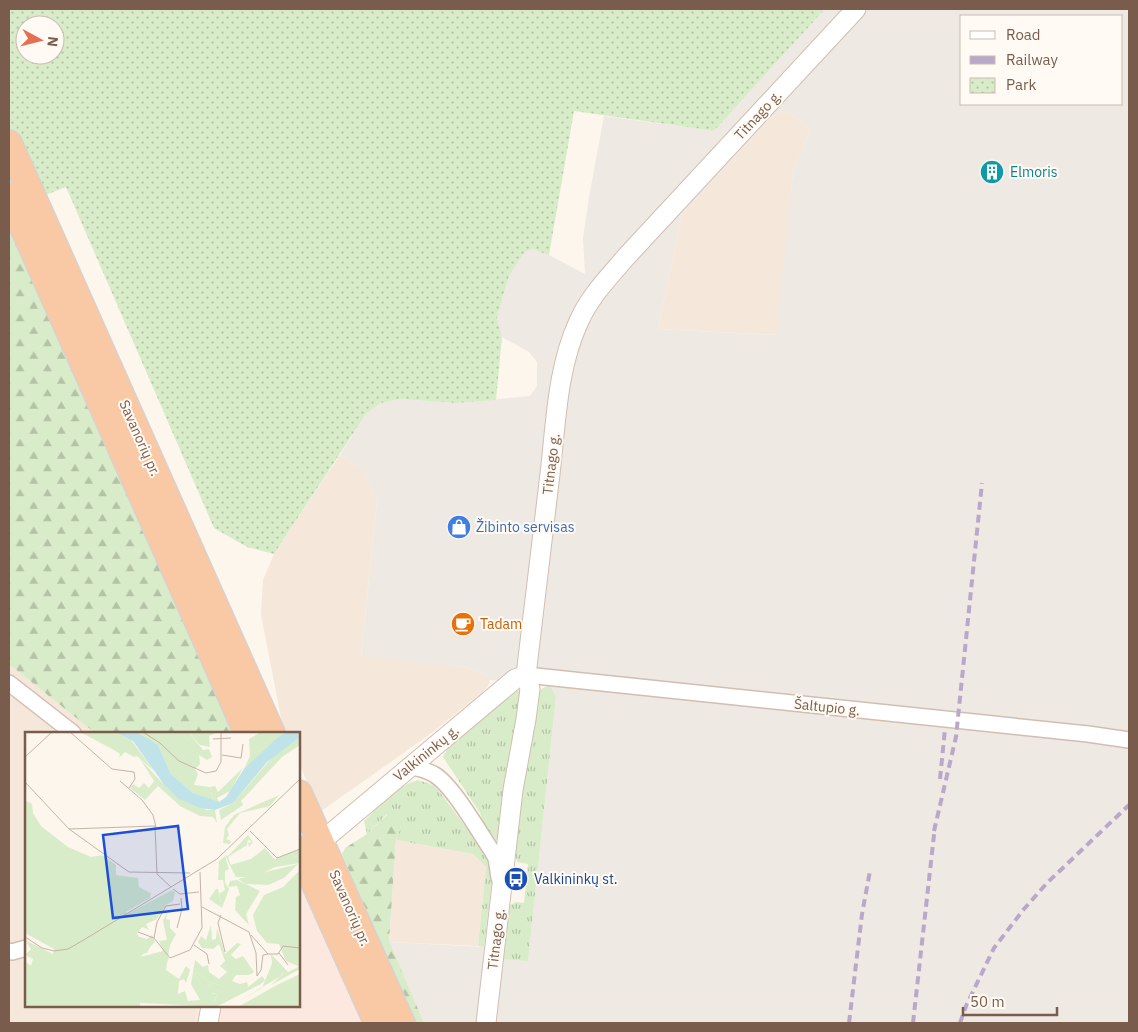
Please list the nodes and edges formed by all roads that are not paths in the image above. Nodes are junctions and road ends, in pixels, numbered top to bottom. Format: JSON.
{"nodes":[{"id":1,"x":856,"y":9,"type":"edge"},
{"id":2,"x":9,"y":143,"type":"edge"},
{"id":3,"x":9,"y":196,"type":"edge"},
{"id":4,"x":526,"y":675,"type":"junction"},
{"id":5,"x":9,"y":683,"type":"edge"},
{"id":6,"x":72,"y":732,"type":"edge"},
{"id":7,"x":247,"y":732,"type":"edge"},
{"id":8,"x":272,"y":732,"type":"edge"},
{"id":9,"x":1129,"y":740,"type":"edge"},
{"id":10,"x":409,"y":766,"type":"junction"},
{"id":11,"x":300,"y":795,"type":"edge"},
{"id":12,"x":329,"y":835,"type":"dead end"},
{"id":13,"x":300,"y":851,"type":"edge"},
{"id":14,"x":502,"y":891,"type":"junction"},
{"id":15,"x":25,"y":948,"type":"edge"},
{"id":16,"x":9,"y":951,"type":"edge"},
{"id":17,"x":211,"y":1007,"type":"edge"},
{"id":18,"x":208,"y":1023,"type":"edge"},
{"id":19,"x":377,"y":1023,"type":"edge"},
{"id":20,"x":402,"y":1023,"type":"edge"},
{"id":21,"x":486,"y":1023,"type":"edge"}],
"edges":[{"from":1,"to":4,"type":"street","name":"Titnago g."},
{"from":2,"to":8,"type":"highway","name":"Savanorių pr."},
{"from":3,"to":7,"type":"highway","name":"Savanorių pr."},
{"from":4,"to":9,"type":"street","name":"Šaltupio g."},
{"from":4,"to":10,"type":"street","name":"Valkininkų g."},
{"from":4,"to":14,"type":"street","name":"Titnago g."},
{"from":5,"to":6,"type":"street"},
{"from":10,"to":12,"type":"street","name":"Valkininkų g."},
{"from":10,"to":14,"type":"street"},
{"from":11,"to":20,"type":"highway","name":"Savanorių pr."},
{"from":13,"to":19,"type":"highway","name":"Savanorių pr."},
{"from":14,"to":21,"type":"street","name":"Titnago g."},
{"from":15,"to":16,"type":"street"},
{"from":17,"to":18,"type":"street"}]}
